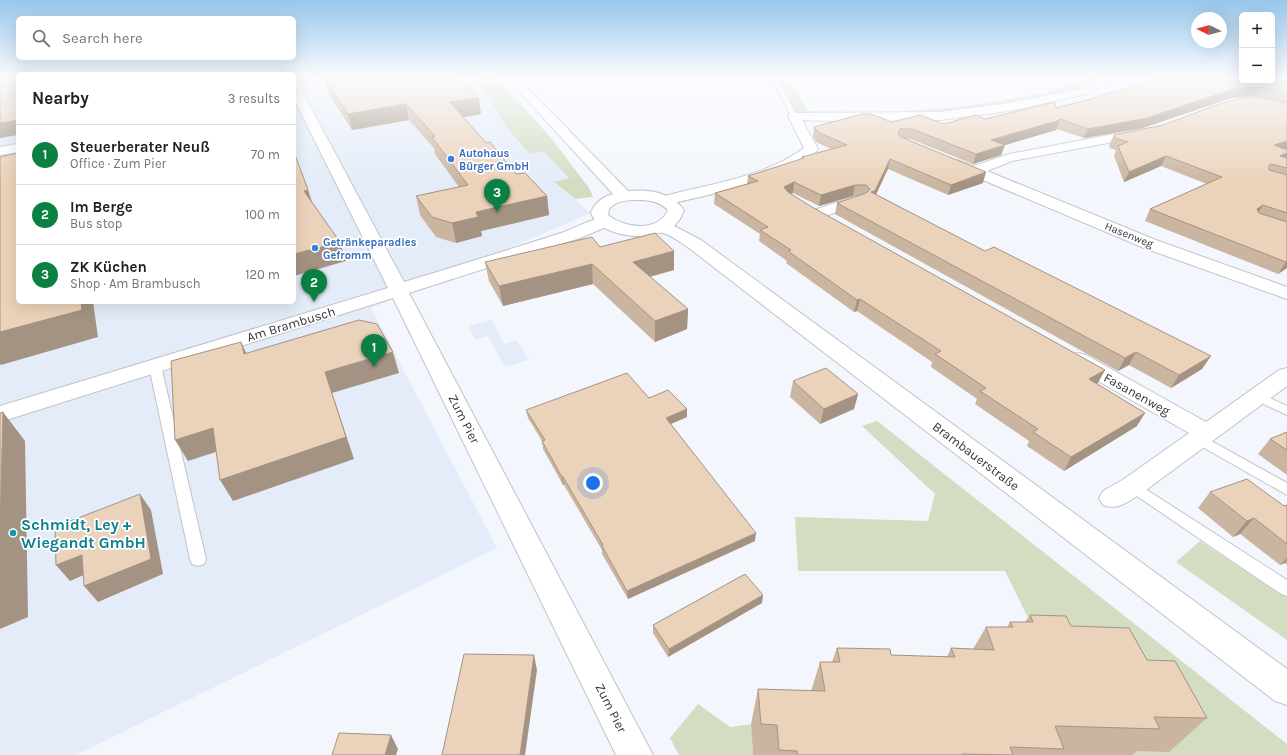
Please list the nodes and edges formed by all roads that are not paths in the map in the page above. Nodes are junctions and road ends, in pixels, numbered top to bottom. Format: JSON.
{"nodes":[{"id":1,"x":305,"y":112,"type":"edge"},
{"id":2,"x":544,"y":112,"type":"edge"},
{"id":3,"x":792,"y":112,"type":"edge"},
{"id":4,"x":969,"y":112,"type":"edge"},
{"id":5,"x":794,"y":116,"type":"junction"},
{"id":6,"x":1154,"y":130,"type":"edge"},
{"id":7,"x":16,"y":148,"type":"edge"},
{"id":8,"x":0,"y":151,"type":"edge"},
{"id":9,"x":946,"y":160,"type":"edge"},
{"id":10,"x":974,"y":171,"type":"junction"},
{"id":11,"x":624,"y":196,"type":"junction"},
{"id":12,"x":666,"y":200,"type":"junction"},
{"id":13,"x":858,"y":200,"type":"edge"},
{"id":14,"x":604,"y":222,"type":"junction"},
{"id":15,"x":838,"y":225,"type":"edge"},
{"id":16,"x":662,"y":226,"type":"junction"},
{"id":17,"x":398,"y":290,"type":"junction"},
{"id":18,"x":1287,"y":293,"type":"edge"},
{"id":19,"x":1062,"y":352,"type":"edge"},
{"id":20,"x":155,"y":366,"type":"junction"},
{"id":21,"x":1287,"y":375,"type":"edge"},
{"id":22,"x":1257,"y":396,"type":"junction"},
{"id":23,"x":1287,"y":411,"type":"edge"},
{"id":24,"x":0,"y":414,"type":"edge"},
{"id":25,"x":1201,"y":435,"type":"junction"},
{"id":26,"x":1133,"y":486,"type":"junction"},
{"id":27,"x":1287,"y":490,"type":"edge"},
{"id":28,"x":1112,"y":498,"type":"dead end"},
{"id":29,"x":198,"y":558,"type":"dead end"},
{"id":30,"x":1287,"y":589,"type":"edge"},
{"id":31,"x":1287,"y":689,"type":"edge"},
{"id":32,"x":635,"y":755,"type":"edge"}],
"edges":[{"from":1,"to":17,"type":"street","name":"Zum Pier"},
{"from":2,"to":11,"type":"street"},
{"from":3,"to":5,"type":"lane"},
{"from":4,"to":5,"type":"street"},
{"from":5,"to":12,"type":"street"},
{"from":6,"to":10,"type":"street"},
{"from":7,"to":8,"type":"street"},
{"from":9,"to":10,"type":"street","name":"Hasenweg"},
{"from":10,"to":18,"type":"street","name":"Hasenweg"},
{"from":11,"to":12,"type":"street"},
{"from":11,"to":14,"type":"street"},
{"from":12,"to":16,"type":"street"},
{"from":13,"to":15,"type":"street"},
{"from":14,"to":16,"type":"street"},
{"from":14,"to":17,"type":"street","name":"Am Brambusch"},
{"from":16,"to":31,"type":"street","name":"Brambauerstraße"},
{"from":17,"to":20,"type":"street","name":"Am Brambusch"},
{"from":17,"to":32,"type":"street","name":"Zum Pier"},
{"from":19,"to":25,"type":"street","name":"Fasanenweg"},
{"from":20,"to":24,"type":"street","name":"Am Brambusch"},
{"from":20,"to":29,"type":"lane"},
{"from":21,"to":22,"type":"street"},
{"from":22,"to":23,"type":"lane"},
{"from":22,"to":25,"type":"street"},
{"from":25,"to":26,"type":"street"},
{"from":25,"to":27,"type":"lane"},
{"from":26,"to":28,"type":"street"},
{"from":26,"to":30,"type":"lane"}]}
